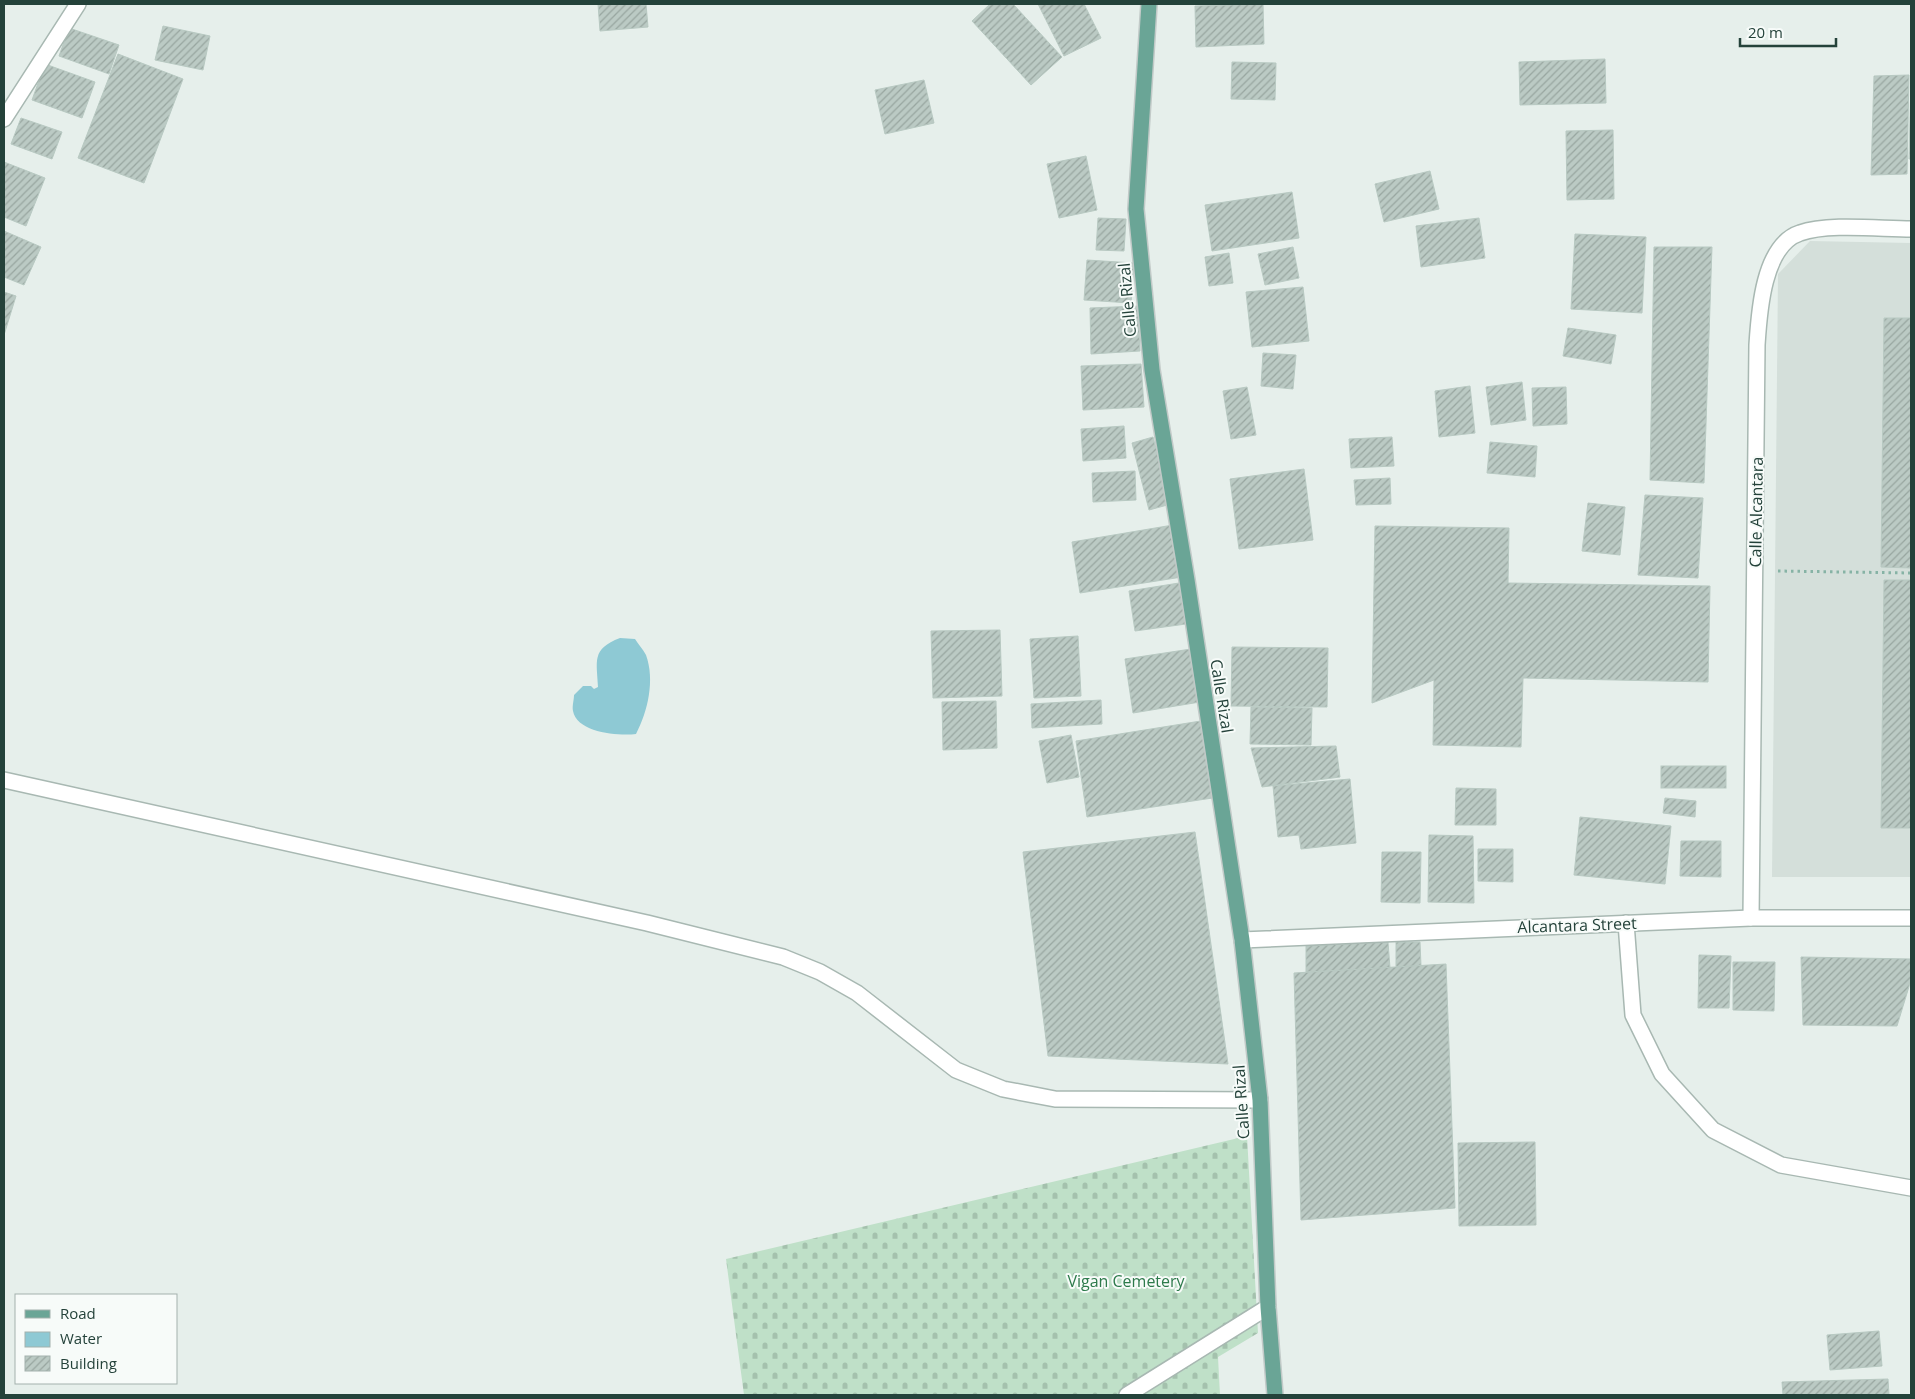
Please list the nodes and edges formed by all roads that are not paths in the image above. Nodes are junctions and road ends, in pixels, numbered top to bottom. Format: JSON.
{"nodes":[{"id":1,"x":78,"y":4,"type":"edge"},
{"id":2,"x":1149,"y":4,"type":"edge"},
{"id":3,"x":4,"y":119,"type":"edge"},
{"id":4,"x":1911,"y":229,"type":"edge"},
{"id":5,"x":4,"y":780,"type":"edge"},
{"id":6,"x":1751,"y":918,"type":"junction"},
{"id":7,"x":1911,"y":918,"type":"edge"},
{"id":8,"x":1626,"y":923,"type":"junction"},
{"id":9,"x":1242,"y":940,"type":"junction"},
{"id":10,"x":1260,"y":1100,"type":"junction"},
{"id":11,"x":1911,"y":1188,"type":"edge"},
{"id":12,"x":1268,"y":1307,"type":"junction"},
{"id":13,"x":1127,"y":1395,"type":"edge"},
{"id":14,"x":1275,"y":1395,"type":"edge"}],
"edges":[{"from":1,"to":3,"type":"street"},
{"from":2,"to":9,"type":"main road","name":"Calle Rizal"},
{"from":4,"to":6,"type":"street","name":"Calle Alcantara"},
{"from":5,"to":10,"type":"street"},
{"from":6,"to":7,"type":"street","name":"Alcantara Street"},
{"from":6,"to":8,"type":"street","name":"Alcantara Street"},
{"from":8,"to":9,"type":"street","name":"Alcantara Street"},
{"from":8,"to":11,"type":"street"},
{"from":9,"to":10,"type":"main road","name":"Calle Rizal"},
{"from":10,"to":12,"type":"main road","name":"Calle Rizal"},
{"from":12,"to":13,"type":"street"},
{"from":12,"to":14,"type":"main road","name":"Calle Rizal"}]}
